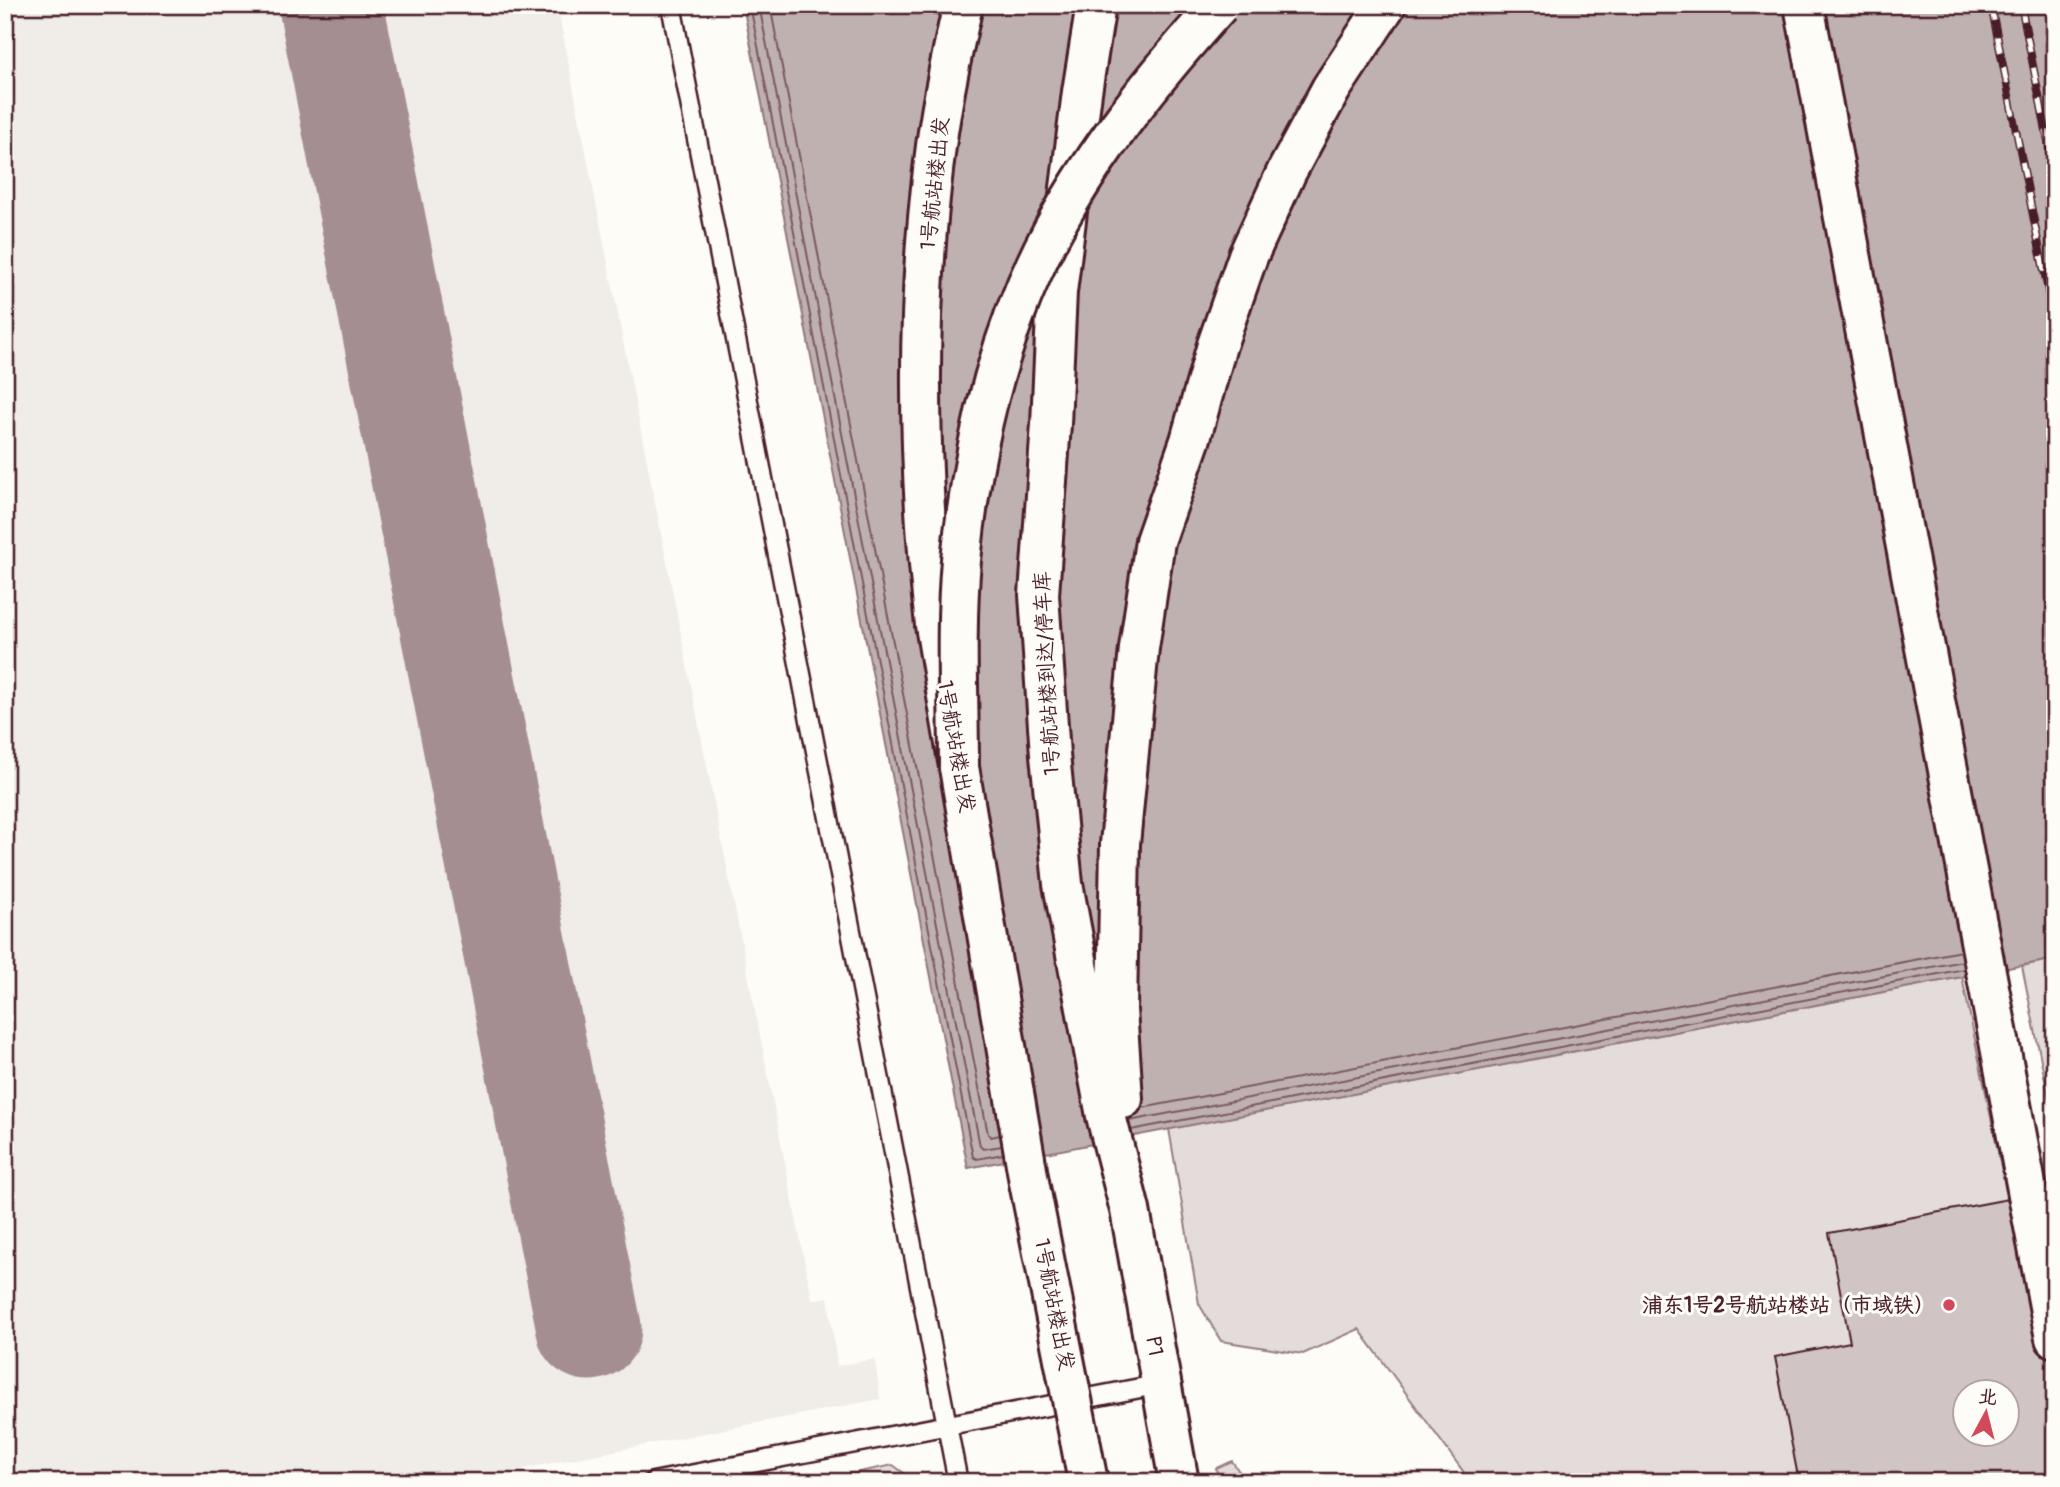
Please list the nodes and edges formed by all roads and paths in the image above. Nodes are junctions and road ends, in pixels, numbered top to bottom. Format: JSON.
{"nodes":[{"id":1,"x":671,"y":5,"type":"edge"},
{"id":2,"x":963,"y":5,"type":"edge"},
{"id":3,"x":1096,"y":5,"type":"edge"},
{"id":4,"x":1219,"y":5,"type":"edge"},
{"id":5,"x":1386,"y":5,"type":"edge"},
{"id":6,"x":1804,"y":5,"type":"edge"},
{"id":7,"x":959,"y":767,"type":"junction"},
{"id":8,"x":1130,"y":1210,"type":"junction"},
{"id":9,"x":2055,"y":1338,"type":"edge"},
{"id":10,"x":1161,"y":1384,"type":"junction"},
{"id":11,"x":947,"y":1425,"type":"junction"},
{"id":12,"x":1080,"y":1440,"type":"junction"},
{"id":13,"x":653,"y":1482,"type":"edge"},
{"id":14,"x":958,"y":1482,"type":"edge"},
{"id":15,"x":1081,"y":1482,"type":"edge"},
{"id":16,"x":1088,"y":1482,"type":"edge"},
{"id":17,"x":1179,"y":1482,"type":"edge"}],
"edges":[{"from":1,"to":11,"type":"lane"},
{"from":2,"to":7,"type":"main road","name":"1号航站楼出发","bridge":true},
{"from":3,"to":8,"type":"main road","name":"1号航站楼到达/停车库","bridge":true},
{"from":4,"to":7,"type":"main road","bridge":true},
{"from":5,"to":8,"type":"main road"},
{"from":6,"to":9,"type":"main road"},
{"from":7,"to":12,"type":"main road","name":"1号航站楼出发","bridge":true},
{"from":8,"to":10,"type":"main road","name":"P1"},
{"from":10,"to":11,"type":"lane"},
{"from":10,"to":17,"type":"main road","name":"P1"},
{"from":11,"to":13,"type":"lane"},
{"from":11,"to":14,"type":"lane"},
{"from":12,"to":15,"type":"lane"},
{"from":12,"to":16,"type":"main road","name":"1号航站楼出发"}]}
